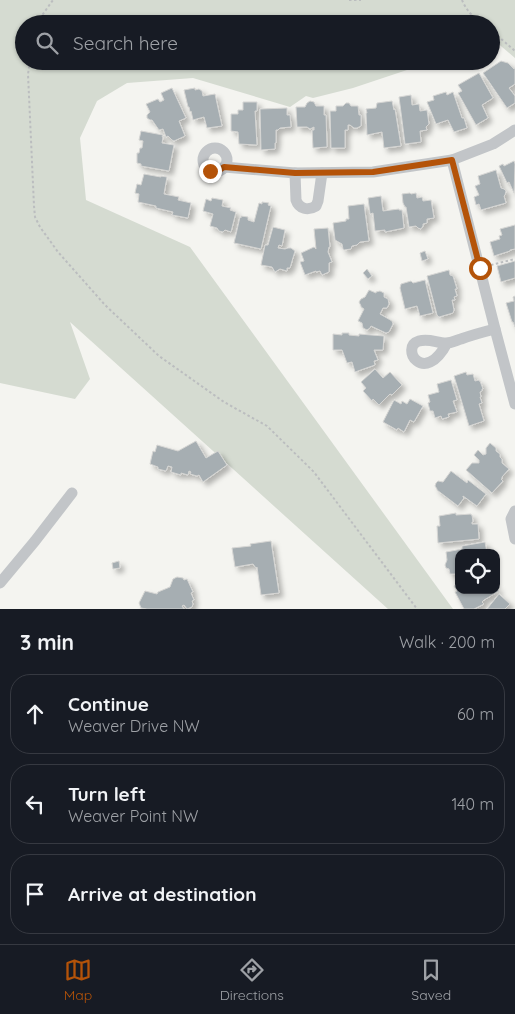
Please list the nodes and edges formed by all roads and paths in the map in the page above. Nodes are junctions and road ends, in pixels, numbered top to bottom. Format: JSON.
{"nodes":[{"id":1,"x":53,"y":0,"type":"edge"},
{"id":2,"x":348,"y":0,"type":"edge"},
{"id":3,"x":361,"y":0,"type":"edge"},
{"id":4,"x":462,"y":0,"type":"edge"},
{"id":5,"x":43,"y":15,"type":"edge"},
{"id":6,"x":471,"y":15,"type":"edge"},
{"id":7,"x":500,"y":38,"type":"edge"},
{"id":8,"x":515,"y":51,"type":"edge"},
{"id":9,"x":29,"y":70,"type":"edge"},
{"id":10,"x":515,"y":130,"type":"edge"},
{"id":11,"x":452,"y":160,"type":"junction"},
{"id":12,"x":224,"y":167,"type":"dead end"},
{"id":13,"x":295,"y":173,"type":"junction"},
{"id":14,"x":322,"y":173,"type":"junction"},
{"id":15,"x":515,"y":259,"type":"edge"},
{"id":16,"x":480,"y":268,"type":"junction"},
{"id":17,"x":495,"y":329,"type":"junction"},
{"id":18,"x":447,"y":343,"type":"dead end"},
{"id":19,"x":515,"y":404,"type":"edge"},
{"id":20,"x":72,"y":493,"type":"dead end"},
{"id":21,"x":515,"y":511,"type":"edge"},
{"id":22,"x":515,"y":539,"type":"edge"},
{"id":23,"x":0,"y":583,"type":"edge"},
{"id":24,"x":417,"y":609,"type":"edge"}],
"edges":[{"from":1,"to":5,"type":"path"},
{"from":2,"to":3,"type":"path"},
{"from":4,"to":6,"type":"path"},
{"from":7,"to":8,"type":"path"},
{"from":9,"to":24,"type":"path"},
{"from":10,"to":11,"type":"street"},
{"from":11,"to":14,"type":"street"},
{"from":11,"to":16,"type":"street"},
{"from":12,"to":13,"type":"street"},
{"from":13,"to":14,"type":"street"},
{"from":13,"to":14,"type":"street"},
{"from":15,"to":16,"type":"path"},
{"from":16,"to":17,"type":"street"},
{"from":17,"to":18,"type":"street"},
{"from":17,"to":19,"type":"street"},
{"from":20,"to":23,"type":"street"},
{"from":21,"to":22,"type":"street"}]}
